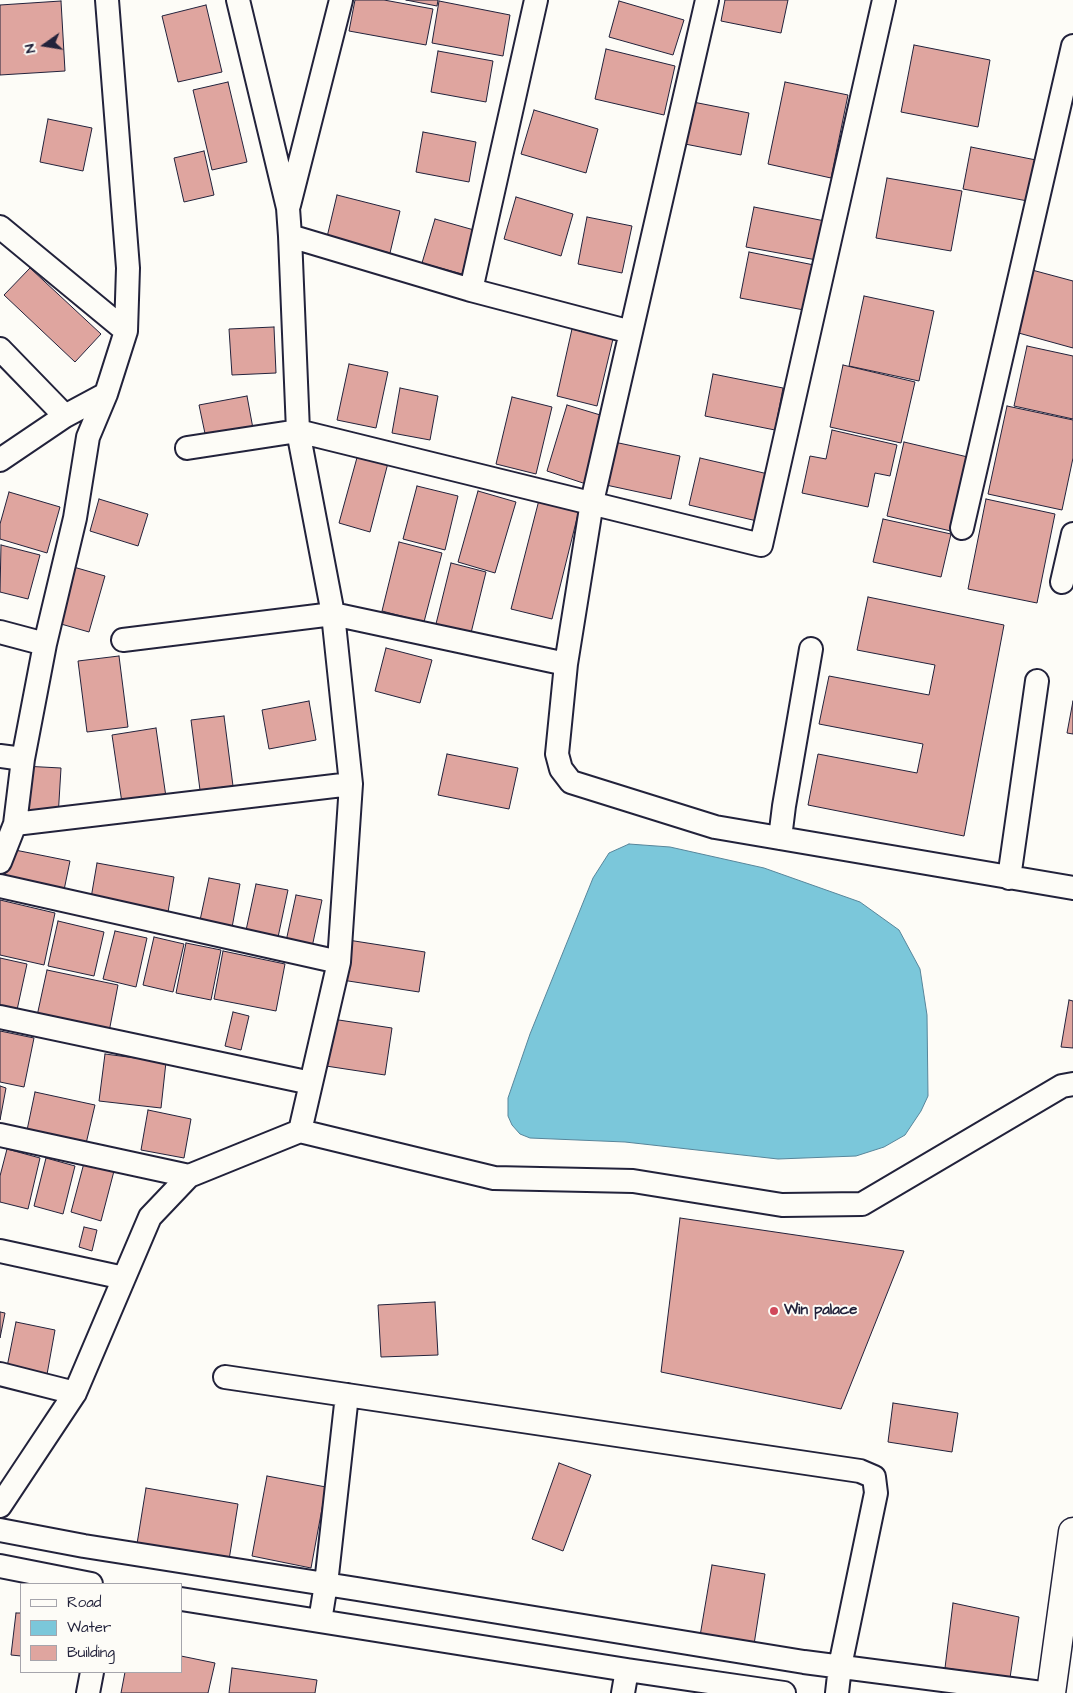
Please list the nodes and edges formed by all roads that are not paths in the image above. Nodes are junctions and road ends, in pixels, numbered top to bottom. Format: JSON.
{"nodes":[{"id":1,"x":107,"y":0,"type":"edge"},
{"id":2,"x":238,"y":0,"type":"edge"},
{"id":3,"x":340,"y":0,"type":"edge"},
{"id":4,"x":536,"y":0,"type":"edge"},
{"id":5,"x":707,"y":0,"type":"edge"},
{"id":6,"x":884,"y":0,"type":"edge"},
{"id":7,"x":1073,"y":46,"type":"edge"},
{"id":8,"x":288,"y":208,"type":"junction"},
{"id":9,"x":0,"y":227,"type":"edge"},
{"id":10,"x":290,"y":236,"type":"junction"},
{"id":11,"x":472,"y":290,"type":"junction"},
{"id":12,"x":126,"y":331,"type":"junction"},
{"id":13,"x":631,"y":332,"type":"junction"},
{"id":14,"x":0,"y":349,"type":"edge"},
{"id":15,"x":106,"y":394,"type":"junction"},
{"id":16,"x":65,"y":416,"type":"junction"},
{"id":17,"x":298,"y":431,"type":"junction"},
{"id":18,"x":187,"y":448,"type":"dead end"},
{"id":19,"x":0,"y":460,"type":"edge"},
{"id":20,"x":592,"y":502,"type":"junction"},
{"id":21,"x":962,"y":528,"type":"dead end"},
{"id":22,"x":1073,"y":534,"type":"edge"},
{"id":23,"x":1062,"y":582,"type":"dead end"},
{"id":24,"x":333,"y":614,"type":"junction"},
{"id":25,"x":0,"y":632,"type":"edge"},
{"id":26,"x":123,"y":640,"type":"dead end"},
{"id":27,"x":45,"y":644,"type":"junction"},
{"id":28,"x":811,"y":649,"type":"dead end"},
{"id":29,"x":566,"y":664,"type":"junction"},
{"id":30,"x":1037,"y":681,"type":"dead end"},
{"id":31,"x":0,"y":756,"type":"edge"},
{"id":32,"x":23,"y":759,"type":"junction"},
{"id":33,"x":351,"y":784,"type":"junction"},
{"id":34,"x":15,"y":824,"type":"junction"},
{"id":35,"x":780,"y":838,"type":"junction"},
{"id":36,"x":0,"y":862,"type":"edge"},
{"id":37,"x":1009,"y":878,"type":"junction"},
{"id":38,"x":0,"y":886,"type":"edge"},
{"id":39,"x":1073,"y":888,"type":"edge"},
{"id":40,"x":339,"y":962,"type":"junction"},
{"id":41,"x":0,"y":1017,"type":"edge"},
{"id":42,"x":311,"y":1083,"type":"junction"},
{"id":43,"x":1073,"y":1084,"type":"edge"},
{"id":44,"x":300,"y":1130,"type":"junction"},
{"id":45,"x":0,"y":1135,"type":"edge"},
{"id":46,"x":189,"y":1176,"type":"junction"},
{"id":47,"x":0,"y":1251,"type":"edge"},
{"id":48,"x":124,"y":1278,"type":"junction"},
{"id":49,"x":0,"y":1374,"type":"edge"},
{"id":50,"x":225,"y":1377,"type":"dead end"},
{"id":51,"x":75,"y":1393,"type":"junction"},
{"id":52,"x":346,"y":1395,"type":"junction"},
{"id":53,"x":3,"y":1498,"type":"edge"},
{"id":54,"x":0,"y":1530,"type":"edge"},
{"id":55,"x":1073,"y":1532,"type":"edge"},
{"id":56,"x":0,"y":1566,"type":"edge"},
{"id":57,"x":86,"y":1583,"type":"edge"},
{"id":58,"x":326,"y":1584,"type":"junction"},
{"id":59,"x":182,"y":1599,"type":"edge"},
{"id":60,"x":320,"y":1621,"type":"junction"},
{"id":61,"x":840,"y":1666,"type":"junction"},
{"id":62,"x":626,"y":1670,"type":"junction"},
{"id":63,"x":92,"y":1673,"type":"edge"},
{"id":64,"x":88,"y":1693,"type":"edge"},
{"id":65,"x":623,"y":1693,"type":"edge"},
{"id":66,"x":784,"y":1693,"type":"edge"},
{"id":67,"x":837,"y":1693,"type":"edge"},
{"id":68,"x":1042,"y":1693,"type":"edge"},
{"id":69,"x":1051,"y":1693,"type":"edge"}],
"edges":[{"from":1,"to":12,"type":"street"},
{"from":2,"to":8,"type":"street"},
{"from":3,"to":8,"type":"street"},
{"from":4,"to":11,"type":"street"},
{"from":5,"to":13,"type":"street"},
{"from":6,"to":20,"type":"street"},
{"from":7,"to":21,"type":"street"},
{"from":8,"to":10,"type":"street"},
{"from":9,"to":12,"type":"street"},
{"from":10,"to":11,"type":"street"},
{"from":10,"to":17,"type":"street"},
{"from":11,"to":13,"type":"street"},
{"from":12,"to":15,"type":"street"},
{"from":13,"to":20,"type":"street"},
{"from":14,"to":16,"type":"street"},
{"from":15,"to":16,"type":"street"},
{"from":15,"to":27,"type":"street"},
{"from":16,"to":19,"type":"street"},
{"from":17,"to":18,"type":"street"},
{"from":17,"to":20,"type":"street"},
{"from":17,"to":24,"type":"street"},
{"from":20,"to":29,"type":"street"},
{"from":22,"to":23,"type":"street"},
{"from":24,"to":26,"type":"street"},
{"from":24,"to":29,"type":"street"},
{"from":24,"to":33,"type":"street"},
{"from":25,"to":27,"type":"street"},
{"from":27,"to":32,"type":"street"},
{"from":28,"to":35,"type":"street"},
{"from":29,"to":35,"type":"street"},
{"from":30,"to":37,"type":"street"},
{"from":31,"to":32,"type":"street"},
{"from":32,"to":34,"type":"street"},
{"from":33,"to":34,"type":"street"},
{"from":33,"to":40,"type":"street"},
{"from":34,"to":36,"type":"street"},
{"from":35,"to":37,"type":"street"},
{"from":37,"to":39,"type":"street"},
{"from":38,"to":40,"type":"street"},
{"from":40,"to":42,"type":"street"},
{"from":41,"to":42,"type":"street"},
{"from":42,"to":44,"type":"street"},
{"from":43,"to":44,"type":"street"},
{"from":44,"to":46,"type":"street"},
{"from":45,"to":46,"type":"street"},
{"from":46,"to":48,"type":"street"},
{"from":47,"to":48,"type":"street"},
{"from":48,"to":51,"type":"street"},
{"from":49,"to":51,"type":"street"},
{"from":50,"to":52,"type":"street"},
{"from":51,"to":53,"type":"street"},
{"from":52,"to":58,"type":"street"},
{"from":52,"to":61,"type":"street"},
{"from":54,"to":58,"type":"street"},
{"from":55,"to":69,"type":"main road"},
{"from":56,"to":57,"type":"street"},
{"from":58,"to":60,"type":"street"},
{"from":58,"to":61,"type":"street"},
{"from":59,"to":60,"type":"street"},
{"from":60,"to":62,"type":"street"},
{"from":61,"to":67,"type":"street"},
{"from":61,"to":68,"type":"street"},
{"from":62,"to":65,"type":"street"},
{"from":62,"to":66,"type":"street"},
{"from":63,"to":64,"type":"street"}]}
